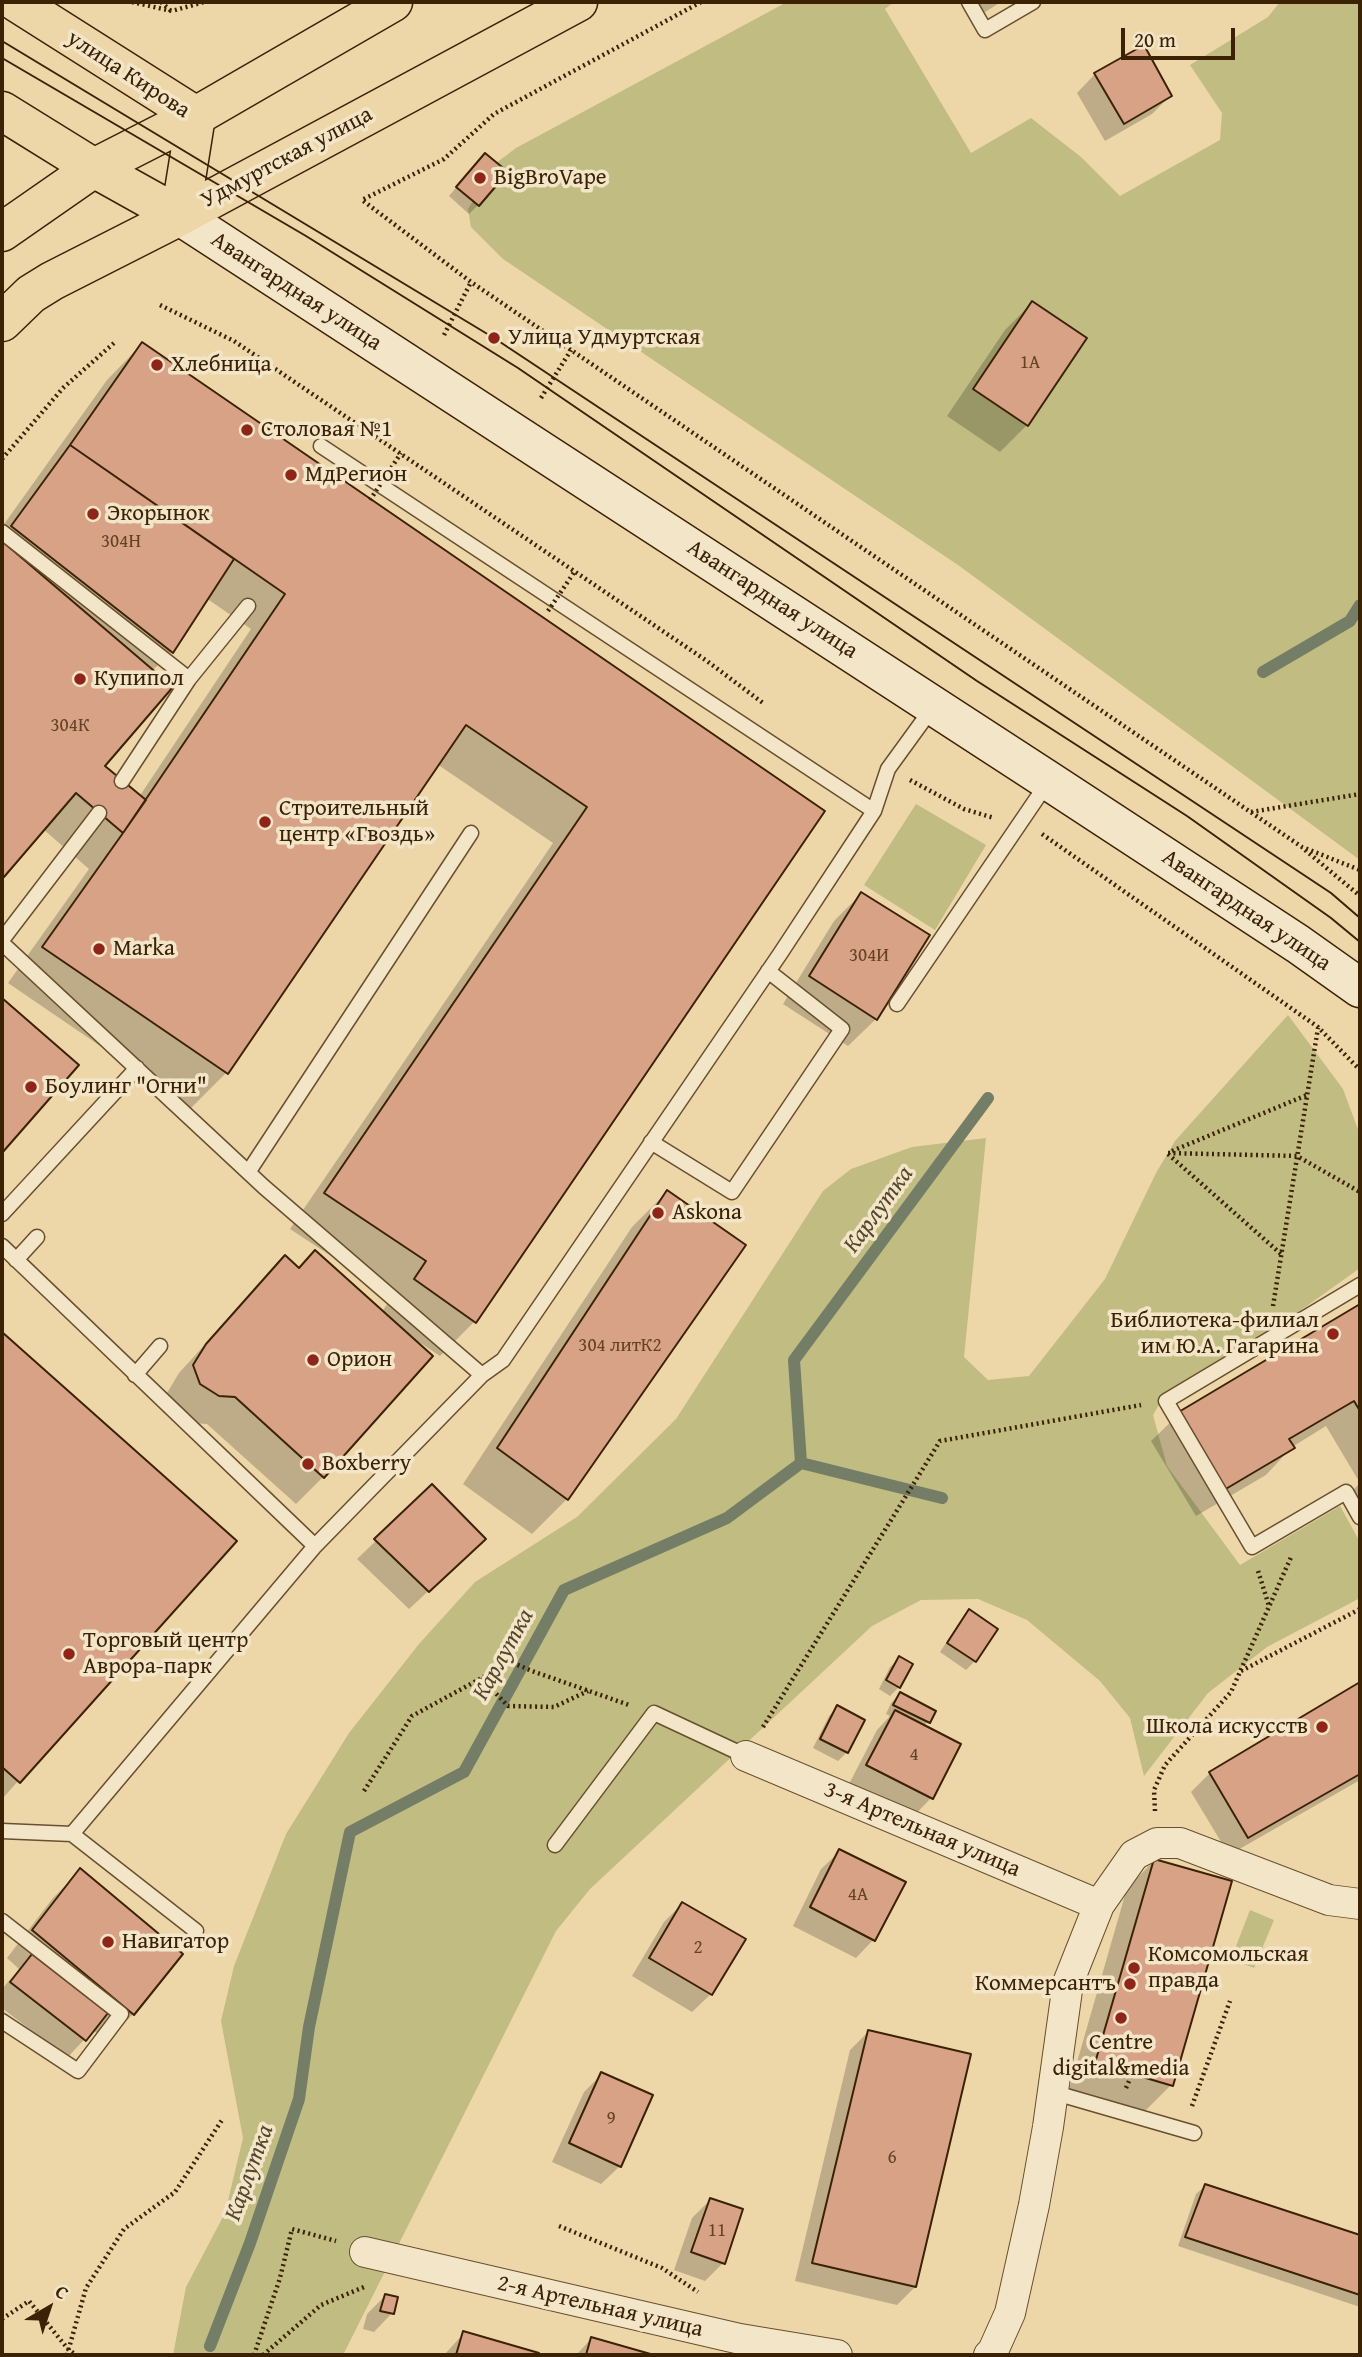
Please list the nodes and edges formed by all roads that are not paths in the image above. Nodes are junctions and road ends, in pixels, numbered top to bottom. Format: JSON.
{"nodes":[{"id":1,"x":16,"y":2,"type":"edge"},
{"id":2,"x":393,"y":2,"type":"edge"},
{"id":3,"x":514,"y":2,"type":"edge"},
{"id":4,"x":969,"y":2,"type":"edge"},
{"id":5,"x":1033,"y":2,"type":"edge"},
{"id":6,"x":564,"y":9,"type":"edge"},
{"id":7,"x":2,"y":111,"type":"edge"},
{"id":8,"x":196,"y":116,"type":"junction"},
{"id":9,"x":94,"y":168,"type":"junction"},
{"id":10,"x":180,"y":216,"type":"junction"},
{"id":11,"x":2,"y":232,"type":"edge"},
{"id":12,"x":2,"y":323,"type":"edge"},
{"id":13,"x":321,"y":446,"type":"dead end"},
{"id":14,"x":2,"y":532,"type":"edge"},
{"id":15,"x":248,"y":606,"type":"dead end"},
{"id":16,"x":189,"y":679,"type":"junction"},
{"id":17,"x":934,"y":706,"type":"junction"},
{"id":18,"x":122,"y":781,"type":"dead end"},
{"id":19,"x":1049,"y":781,"type":"junction"},
{"id":20,"x":874,"y":811,"type":"junction"},
{"id":21,"x":99,"y":813,"type":"dead end"},
{"id":22,"x":471,"y":833,"type":"dead end"},
{"id":23,"x":2,"y":942,"type":"edge"},
{"id":24,"x":768,"y":971,"type":"junction"},
{"id":25,"x":1360,"y":988,"type":"edge"},
{"id":26,"x":897,"y":1004,"type":"dead end"},
{"id":27,"x":137,"y":1068,"type":"junction"},
{"id":28,"x":651,"y":1142,"type":"junction"},
{"id":29,"x":249,"y":1171,"type":"junction"},
{"id":30,"x":2,"y":1214,"type":"edge"},
{"id":31,"x":37,"y":1237,"type":"dead end"},
{"id":32,"x":2,"y":1246,"type":"edge"},
{"id":33,"x":16,"y":1260,"type":"junction"},
{"id":34,"x":1360,"y":1284,"type":"edge"},
{"id":35,"x":160,"y":1346,"type":"dead end"},
{"id":36,"x":135,"y":1375,"type":"junction"},
{"id":37,"x":482,"y":1375,"type":"junction"},
{"id":38,"x":1360,"y":1517,"type":"edge"},
{"id":39,"x":315,"y":1546,"type":"junction"},
{"id":40,"x":746,"y":1756,"type":"joint"},
{"id":41,"x":2,"y":1831,"type":"edge"},
{"id":42,"x":72,"y":1834,"type":"junction"},
{"id":43,"x":555,"y":1845,"type":"dead end"},
{"id":44,"x":1360,"y":1904,"type":"edge"},
{"id":45,"x":1099,"y":1905,"type":"junction"},
{"id":46,"x":2,"y":1921,"type":"edge"},
{"id":47,"x":197,"y":1931,"type":"dead end"},
{"id":48,"x":2,"y":2021,"type":"edge"},
{"id":49,"x":1052,"y":2092,"type":"junction"},
{"id":50,"x":1189,"y":2131,"type":"road end"},
{"id":51,"x":365,"y":2252,"type":"road end"},
{"id":52,"x":991,"y":2353,"type":"edge"},
{"id":53,"x":837,"y":2355,"type":"edge"}],
"edges":[{"from":1,"to":8,"type":"main road","name":"улица Кирова"},
{"from":2,"to":8,"type":"main road"},
{"from":3,"to":6,"type":"main road"},
{"from":4,"to":5,"type":"lane"},
{"from":6,"to":10,"type":"main road","name":"Удмуртская улица"},
{"from":7,"to":9,"type":"main road"},
{"from":8,"to":9,"type":"main road"},
{"from":8,"to":10,"type":"main road","name":"улица Кирова"},
{"from":9,"to":10,"type":"main road"},
{"from":9,"to":11,"type":"main road"},
{"from":10,"to":12,"type":"main road","name":"Удмуртская улица"},
{"from":10,"to":17,"type":"street","name":"Авангардная улица"},
{"from":13,"to":20,"type":"lane"},
{"from":14,"to":16,"type":"lane"},
{"from":15,"to":16,"type":"lane"},
{"from":16,"to":18,"type":"lane"},
{"from":17,"to":19,"type":"street","name":"Авангардная улица"},
{"from":17,"to":20,"type":"lane"},
{"from":19,"to":25,"type":"street","name":"Авангардная улица"},
{"from":19,"to":26,"type":"lane"},
{"from":20,"to":24,"type":"lane"},
{"from":21,"to":23,"type":"lane"},
{"from":22,"to":29,"type":"lane"},
{"from":23,"to":27,"type":"lane"},
{"from":24,"to":28,"type":"lane"},
{"from":24,"to":28,"type":"lane"},
{"from":27,"to":29,"type":"lane"},
{"from":27,"to":30,"type":"lane"},
{"from":28,"to":37,"type":"lane"},
{"from":29,"to":37,"type":"lane"},
{"from":31,"to":33,"type":"lane"},
{"from":32,"to":33,"type":"lane"},
{"from":33,"to":36,"type":"lane"},
{"from":34,"to":38,"type":"lane"},
{"from":35,"to":36,"type":"lane"},
{"from":36,"to":39,"type":"lane"},
{"from":37,"to":39,"type":"lane"},
{"from":39,"to":42,"type":"lane"},
{"from":40,"to":43,"type":"lane"},
{"from":40,"to":45,"type":"street","name":"3-я Артельная улица"},
{"from":41,"to":42,"type":"lane"},
{"from":42,"to":47,"type":"lane"},
{"from":44,"to":45,"type":"street"},
{"from":45,"to":49,"type":"street"},
{"from":46,"to":48,"type":"lane"},
{"from":49,"to":50,"type":"lane"},
{"from":49,"to":52,"type":"street"},
{"from":51,"to":53,"type":"street","name":"2-я Артельная улица"}]}
